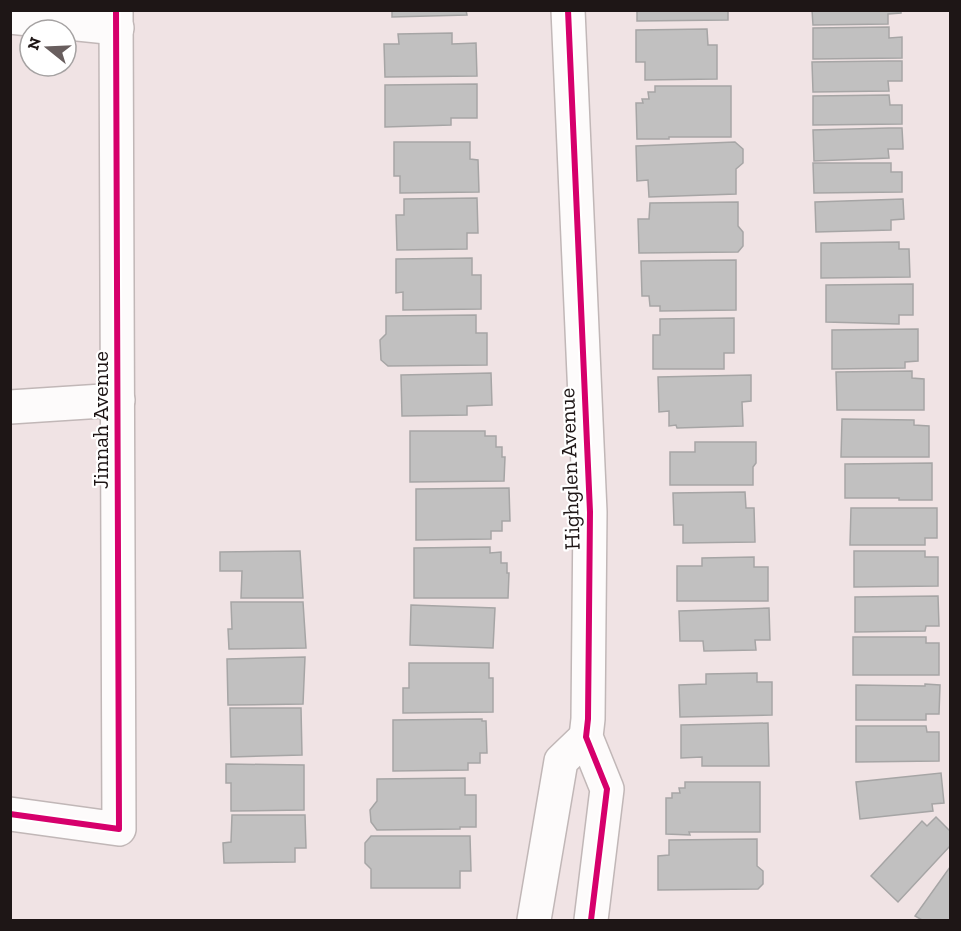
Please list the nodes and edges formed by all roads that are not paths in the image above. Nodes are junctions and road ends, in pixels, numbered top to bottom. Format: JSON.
{"nodes":[{"id":1,"x":568,"y":10,"type":"edge"},
{"id":2,"x":10,"y":17,"type":"edge"},
{"id":3,"x":117,"y":19,"type":"edge"},
{"id":4,"x":118,"y":400,"type":"junction"},
{"id":5,"x":10,"y":407,"type":"edge"},
{"id":6,"x":586,"y":737,"type":"junction"},
{"id":7,"x":10,"y":814,"type":"edge"},
{"id":8,"x":534,"y":921,"type":"edge"},
{"id":9,"x":591,"y":921,"type":"edge"}],
"edges":[{"from":1,"to":6,"type":"street","name":"Highglen Avenue"},
{"from":2,"to":3,"type":"street"},
{"from":3,"to":4,"type":"street","name":"Jinnah Avenue"},
{"from":4,"to":5,"type":"street"},
{"from":4,"to":7,"type":"street","name":"Jinnah Avenue"},
{"from":6,"to":8,"type":"street"},
{"from":6,"to":9,"type":"street","name":"Highglen Avenue"}]}
